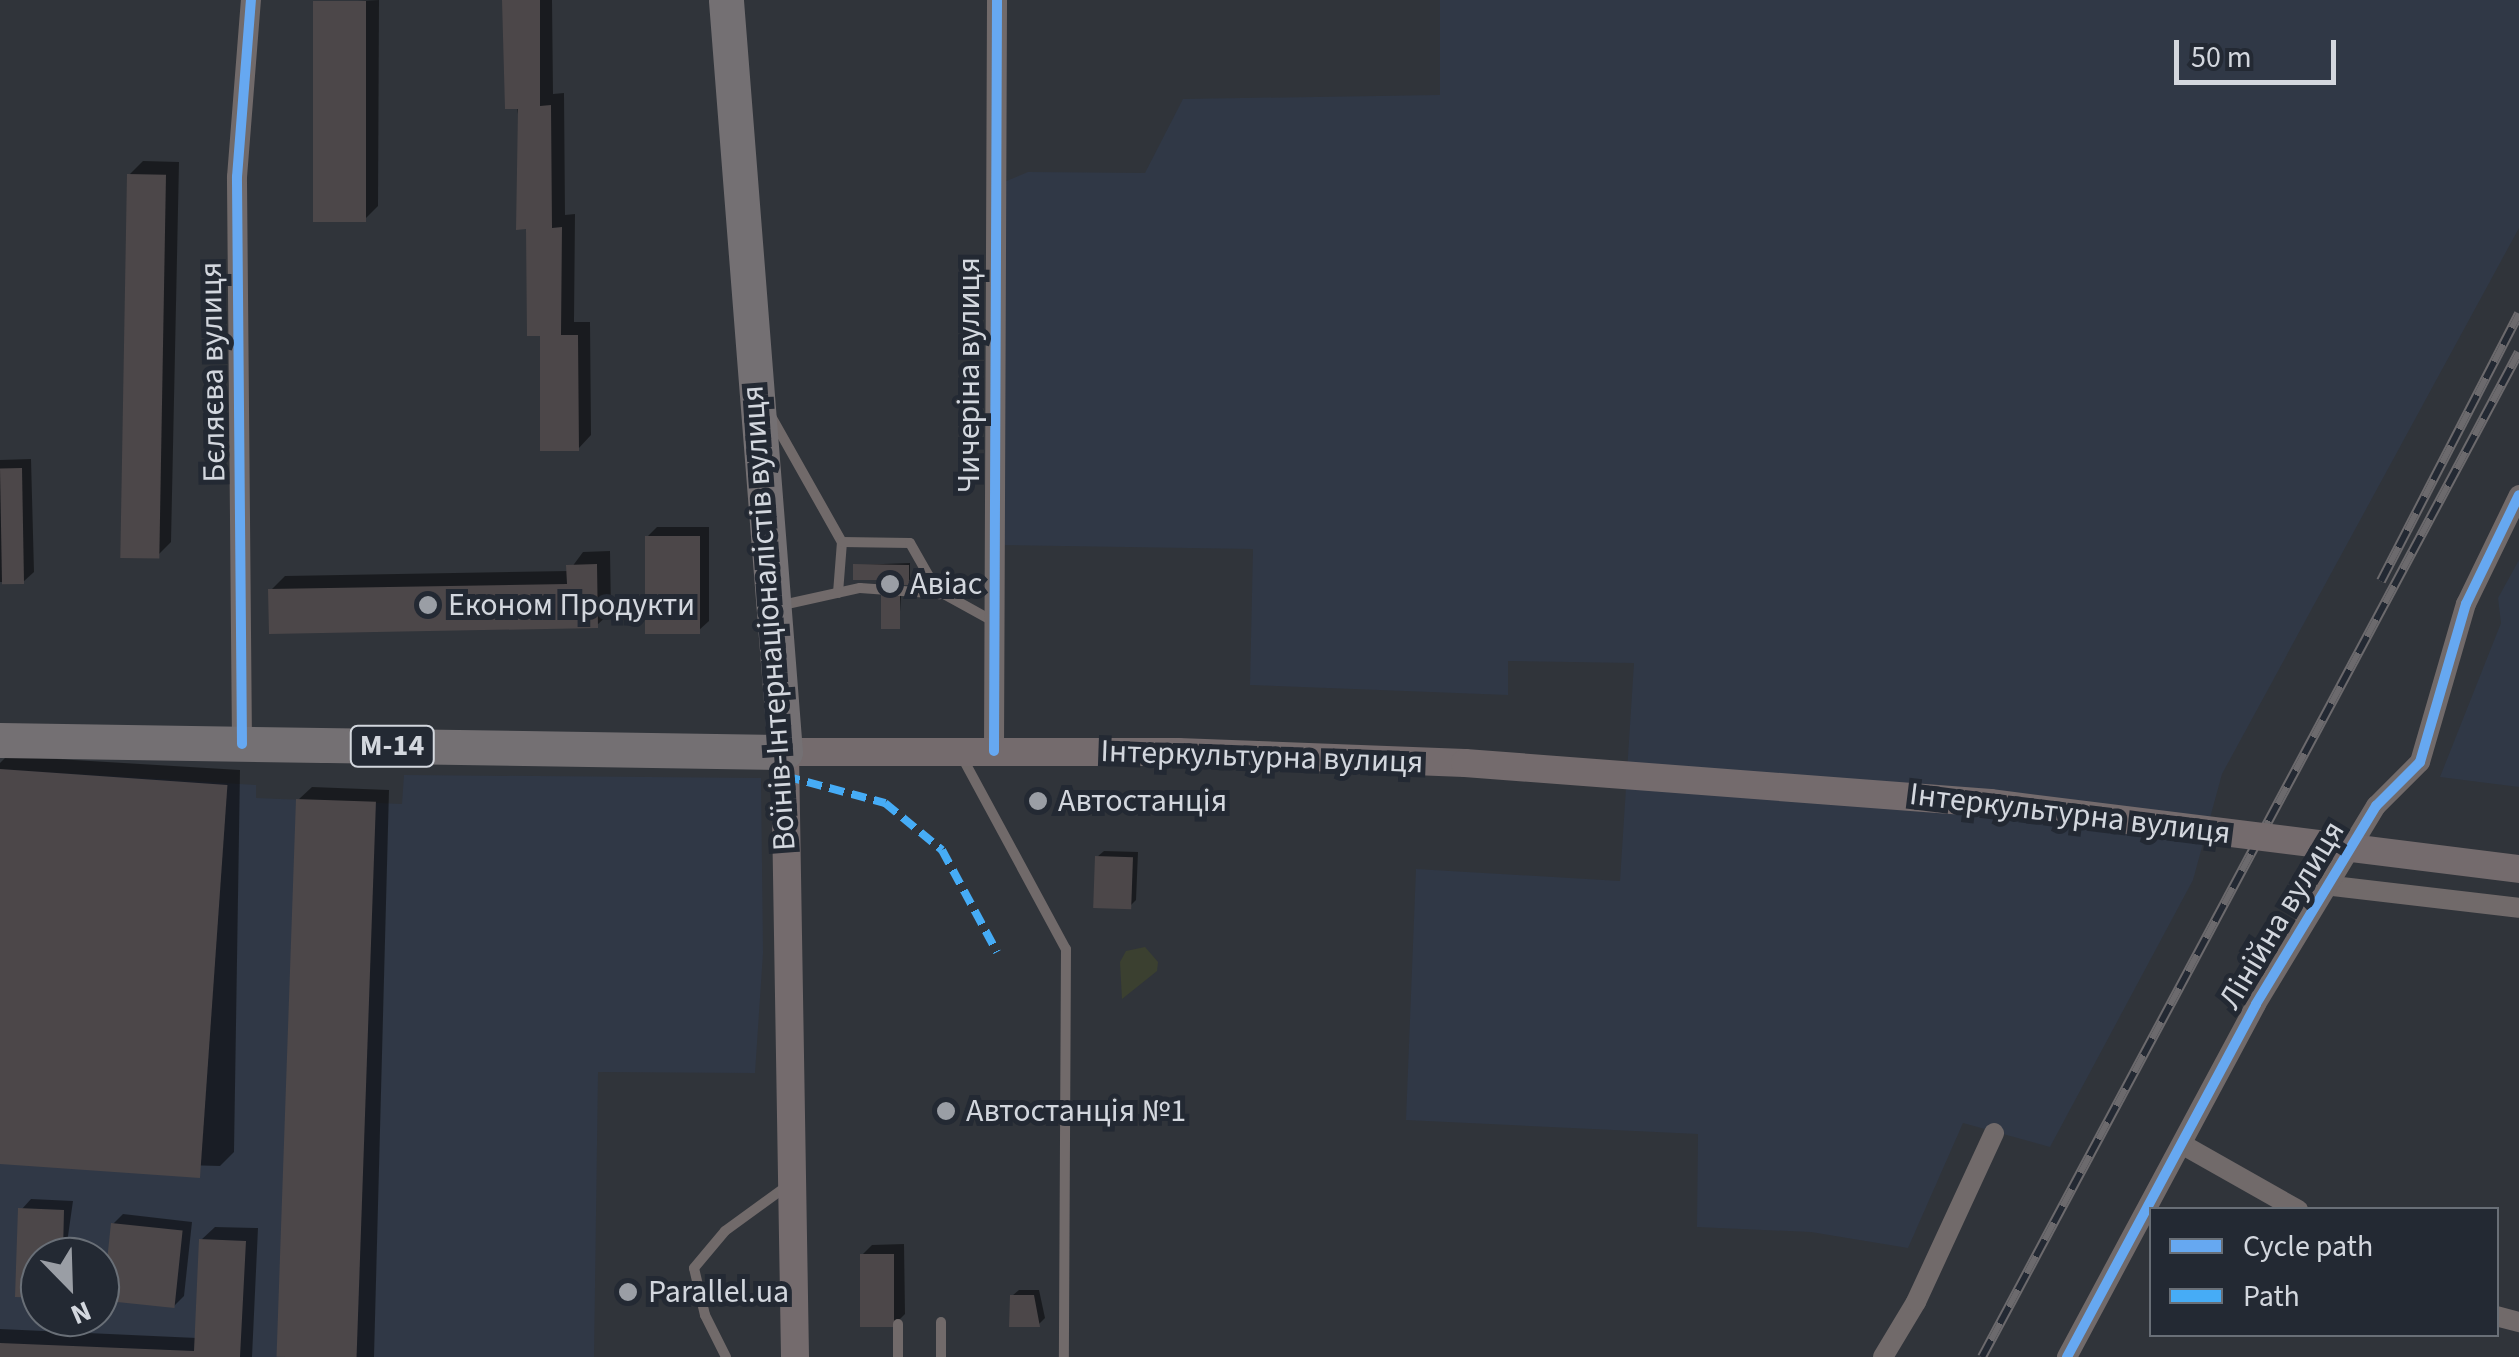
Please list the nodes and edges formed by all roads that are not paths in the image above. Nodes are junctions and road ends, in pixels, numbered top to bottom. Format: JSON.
{"nodes":[{"id":1,"x":251,"y":0,"type":"edge"},
{"id":2,"x":726,"y":0,"type":"edge"},
{"id":3,"x":997,"y":0,"type":"edge"},
{"id":4,"x":752,"y":382,"type":"junction"},
{"id":5,"x":2519,"y":495,"type":"edge"},
{"id":6,"x":842,"y":542,"type":"junction"},
{"id":7,"x":838,"y":593,"type":"junction"},
{"id":8,"x":939,"y":594,"type":"junction"},
{"id":9,"x":772,"y":607,"type":"junction"},
{"id":10,"x":993,"y":621,"type":"junction"},
{"id":11,"x":0,"y":740,"type":"edge"},
{"id":12,"x":242,"y":744,"type":"junction"},
{"id":13,"x":959,"y":751,"type":"junction"},
{"id":14,"x":994,"y":751,"type":"junction"},
{"id":15,"x":785,"y":752,"type":"junction"},
{"id":16,"x":2519,"y":870,"type":"edge"},
{"id":17,"x":2332,"y":886,"type":"junction"},
{"id":18,"x":2519,"y":908,"type":"edge"},
{"id":19,"x":1994,"y":1134,"type":"dead end"},
{"id":20,"x":2185,"y":1146,"type":"junction"},
{"id":21,"x":792,"y":1182,"type":"junction"},
{"id":22,"x":2151,"y":1207,"type":"edge"},
{"id":23,"x":2293,"y":1207,"type":"edge"},
{"id":24,"x":2149,"y":1210,"type":"edge"},
{"id":25,"x":940,"y":1322,"type":"dead end"},
{"id":26,"x":898,"y":1324,"type":"dead end"},
{"id":27,"x":726,"y":1357,"type":"edge"},
{"id":28,"x":795,"y":1357,"type":"edge"},
{"id":29,"x":898,"y":1357,"type":"edge"},
{"id":30,"x":941,"y":1357,"type":"edge"},
{"id":31,"x":1064,"y":1357,"type":"edge"},
{"id":32,"x":1883,"y":1357,"type":"edge"},
{"id":33,"x":2067,"y":1357,"type":"edge"}],
"edges":[{"from":1,"to":12,"type":"street","name":"Бєляєва вулиця"},
{"from":2,"to":4,"type":"highway","name":"Воїнів-Інтернаціоналістів вулиця"},
{"from":3,"to":10,"type":"street","name":"Чичеріна вулиця"},
{"from":4,"to":6,"type":"lane"},
{"from":4,"to":9,"type":"highway","name":"Воїнів-Інтернаціоналістів вулиця"},
{"from":5,"to":17,"type":"street","name":"Лінійна вулиця"},
{"from":6,"to":7,"type":"lane"},
{"from":6,"to":8,"type":"lane"},
{"from":7,"to":8,"type":"lane"},
{"from":7,"to":9,"type":"lane"},
{"from":8,"to":10,"type":"lane"},
{"from":9,"to":15,"type":"highway","name":"Воїнів-Інтернаціоналістів вулиця"},
{"from":10,"to":14,"type":"street","name":"Чичеріна вулиця"},
{"from":11,"to":12,"type":"highway","name":"Інтеркультурна вулиця","number":"М-14"},
{"from":12,"to":15,"type":"highway","name":"Інтеркультурна вулиця","number":"М-14"},
{"from":13,"to":14,"type":"main road","name":"Інтеркультурна вулиця"},
{"from":13,"to":15,"type":"main road","name":"Інтеркультурна вулиця"},
{"from":13,"to":31,"type":"lane"},
{"from":14,"to":16,"type":"main road","name":"Інтеркультурна вулиця","bridge":true},
{"from":15,"to":21,"type":"main road","name":"Воїнів-Інтернаціоналістів вулиця"},
{"from":17,"to":18,"type":"street"},
{"from":17,"to":20,"type":"street","name":"Лінійна вулиця"},
{"from":19,"to":32,"type":"street"},
{"from":20,"to":22,"type":"street","name":"Лінійна вулиця"},
{"from":20,"to":23,"type":"street"},
{"from":21,"to":27,"type":"lane"},
{"from":21,"to":28,"type":"main road","name":"Воїнів-Інтернаціоналістів вулиця"},
{"from":24,"to":33,"type":"street","name":"Лінійна вулиця"},
{"from":25,"to":30,"type":"lane"},
{"from":26,"to":29,"type":"lane"}]}
